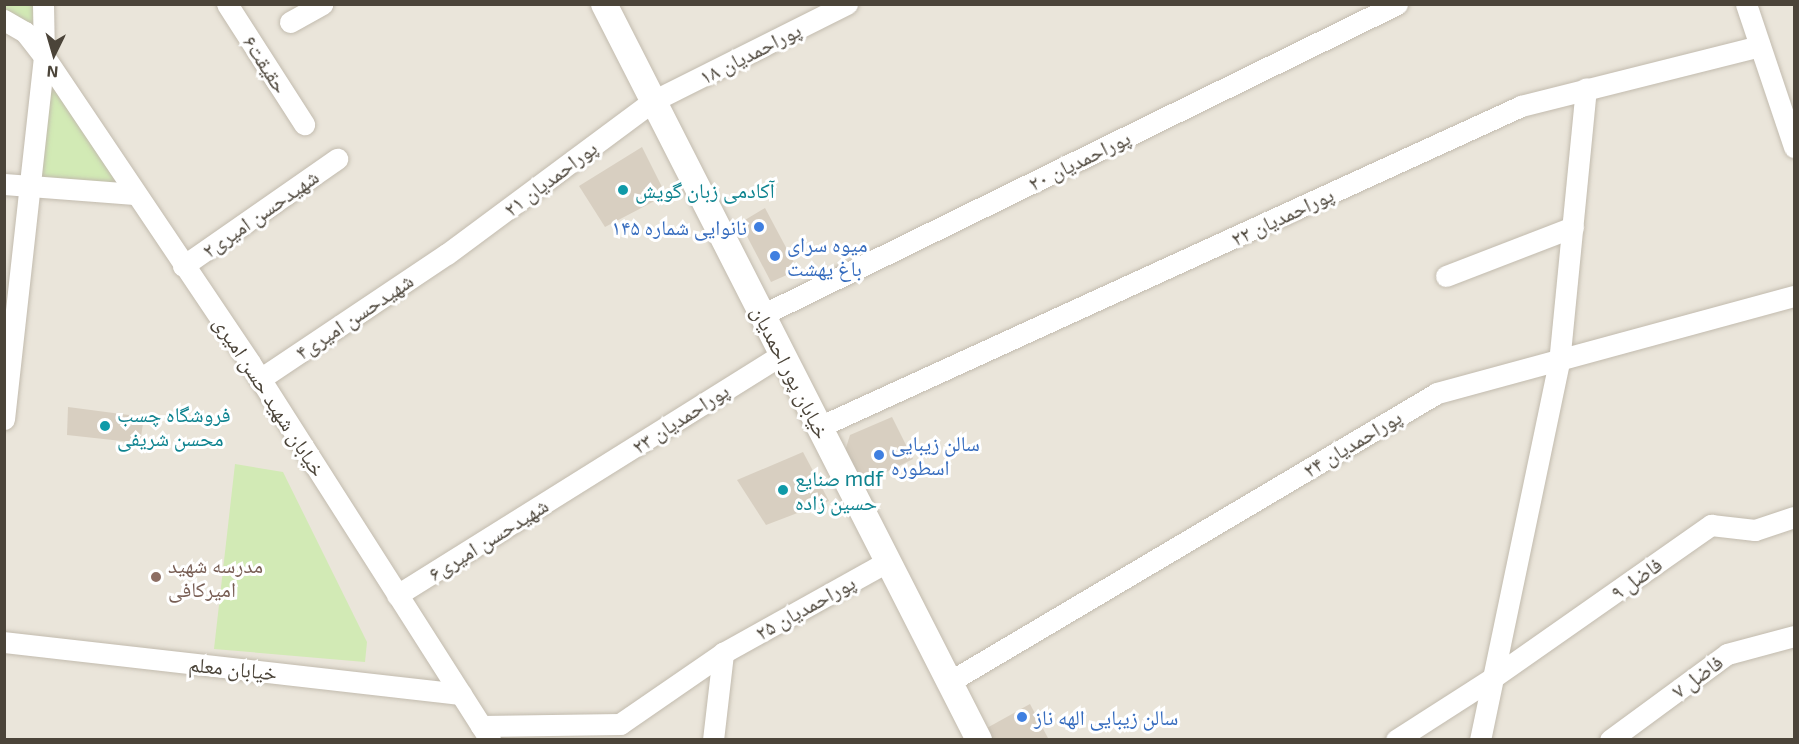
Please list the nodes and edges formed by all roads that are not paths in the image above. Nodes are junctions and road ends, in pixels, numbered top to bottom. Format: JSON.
{"nodes":[{"id":1,"x":43,"y":4,"type":"edge"},
{"id":2,"x":227,"y":4,"type":"edge"},
{"id":3,"x":322,"y":4,"type":"edge"},
{"id":4,"x":604,"y":4,"type":"edge"},
{"id":5,"x":847,"y":4,"type":"edge"},
{"id":6,"x":1397,"y":4,"type":"edge"},
{"id":7,"x":1746,"y":4,"type":"edge"},
{"id":8,"x":4,"y":20,"type":"edge"},
{"id":9,"x":290,"y":22,"type":"dead end"},
{"id":10,"x":1760,"y":46,"type":"junction"},
{"id":11,"x":44,"y":56,"type":"junction"},
{"id":12,"x":1586,"y":88,"type":"junction"},
{"id":13,"x":653,"y":101,"type":"junction"},
{"id":14,"x":304,"y":124,"type":"dead end"},
{"id":15,"x":1794,"y":147,"type":"edge"},
{"id":16,"x":337,"y":159,"type":"dead end"},
{"id":17,"x":4,"y":184,"type":"edge"},
{"id":18,"x":27,"y":185,"type":"junction"},
{"id":19,"x":135,"y":194,"type":"junction"},
{"id":20,"x":1573,"y":227,"type":"junction"},
{"id":21,"x":447,"y":254,"type":"joint"},
{"id":22,"x":183,"y":266,"type":"junction"},
{"id":23,"x":1446,"y":276,"type":"dead end"},
{"id":24,"x":1794,"y":296,"type":"edge"},
{"id":25,"x":762,"y":315,"type":"junction"},
{"id":26,"x":782,"y":354,"type":"junction"},
{"id":27,"x":1559,"y":363,"type":"junction"},
{"id":28,"x":260,"y":379,"type":"junction"},
{"id":29,"x":4,"y":419,"type":"edge"},
{"id":30,"x":819,"y":427,"type":"junction"},
{"id":31,"x":578,"y":483,"type":"joint"},
{"id":32,"x":1794,"y":517,"type":"edge"},
{"id":33,"x":888,"y":561,"type":"junction"},
{"id":34,"x":397,"y":595,"type":"junction"},
{"id":35,"x":1794,"y":636,"type":"edge"},
{"id":36,"x":4,"y":642,"type":"edge"},
{"id":37,"x":723,"y":653,"type":"junction"},
{"id":38,"x":1491,"y":679,"type":"junction"},
{"id":39,"x":949,"y":682,"type":"junction"},
{"id":40,"x":461,"y":694,"type":"junction"},
{"id":41,"x":486,"y":733,"type":"edge"},
{"id":42,"x":713,"y":740,"type":"edge"},
{"id":43,"x":979,"y":740,"type":"edge"},
{"id":44,"x":1396,"y":740,"type":"edge"},
{"id":45,"x":1480,"y":740,"type":"edge"},
{"id":46,"x":1610,"y":740,"type":"edge"}],
"edges":[{"from":1,"to":11,"type":"street"},
{"from":2,"to":14,"type":"street","name":"حقیقت۶"},
{"from":3,"to":9,"type":"street"},
{"from":4,"to":13,"type":"street","name":"خیابان پور احمدیان"},
{"from":5,"to":13,"type":"street","name":"پوراحمدیان ۱۸"},
{"from":6,"to":25,"type":"street","name":"پوراحمدیان ۲۰"},
{"from":7,"to":10,"type":"street"},
{"from":8,"to":11,"type":"street","name":"خیابان شهید حسن امیری"},
{"from":10,"to":12,"type":"street","name":"پوراحمدیان ۲۲"},
{"from":10,"to":15,"type":"street"},
{"from":11,"to":18,"type":"street"},
{"from":11,"to":19,"type":"street","name":"خیابان شهید حسن امیری"},
{"from":12,"to":20,"type":"street"},
{"from":12,"to":30,"type":"street","name":"پوراحمدیان ۲۲"},
{"from":13,"to":21,"type":"street","name":"پوراحمدیان ۲۱"},
{"from":13,"to":25,"type":"street","name":"خیابان پور احمدیان"},
{"from":16,"to":22,"type":"street","name":"شهیدحسن امیری۲"},
{"from":17,"to":18,"type":"street"},
{"from":18,"to":19,"type":"street"},
{"from":18,"to":29,"type":"street"},
{"from":19,"to":22,"type":"street","name":"خیابان شهید حسن امیری"},
{"from":20,"to":23,"type":"street"},
{"from":20,"to":27,"type":"street"},
{"from":21,"to":28,"type":"street","name":"شهیدحسن امیری۴"},
{"from":22,"to":28,"type":"street","name":"خیابان شهید حسن امیری"},
{"from":24,"to":27,"type":"street","name":"پوراحمدیان ۲۴"},
{"from":25,"to":26,"type":"street","name":"خیابان پور احمدیان"},
{"from":26,"to":30,"type":"street","name":"خیابان پور احمدیان"},
{"from":26,"to":31,"type":"street","name":"پوراحمدیان ۲۳"},
{"from":27,"to":38,"type":"street"},
{"from":27,"to":39,"type":"street","name":"پوراحمدیان ۲۴"},
{"from":28,"to":34,"type":"street","name":"خیابان شهید حسن امیری"},
{"from":30,"to":33,"type":"street","name":"خیابان پور احمدیان"},
{"from":31,"to":34,"type":"street","name":"شهیدحسن امیری۶"},
{"from":32,"to":38,"type":"street","name":"فاضل ۹"},
{"from":33,"to":37,"type":"street","name":"پوراحمدیان ۲۵"},
{"from":33,"to":39,"type":"street","name":"خیابان پور احمدیان"},
{"from":34,"to":40,"type":"street","name":"خیابان شهید حسن امیری"},
{"from":35,"to":46,"type":"street","name":"فاضل ۷"},
{"from":36,"to":40,"type":"street","name":"خیابان معلم"},
{"from":37,"to":41,"type":"street","name":"پوراحمدیان ۲۵"},
{"from":37,"to":42,"type":"street"},
{"from":38,"to":44,"type":"street","name":"فاضل ۹"},
{"from":38,"to":45,"type":"street"},
{"from":39,"to":43,"type":"street","name":"خیابان پور احمدیان"},
{"from":40,"to":41,"type":"street","name":"خیابان شهید حسن امیری"}]}
